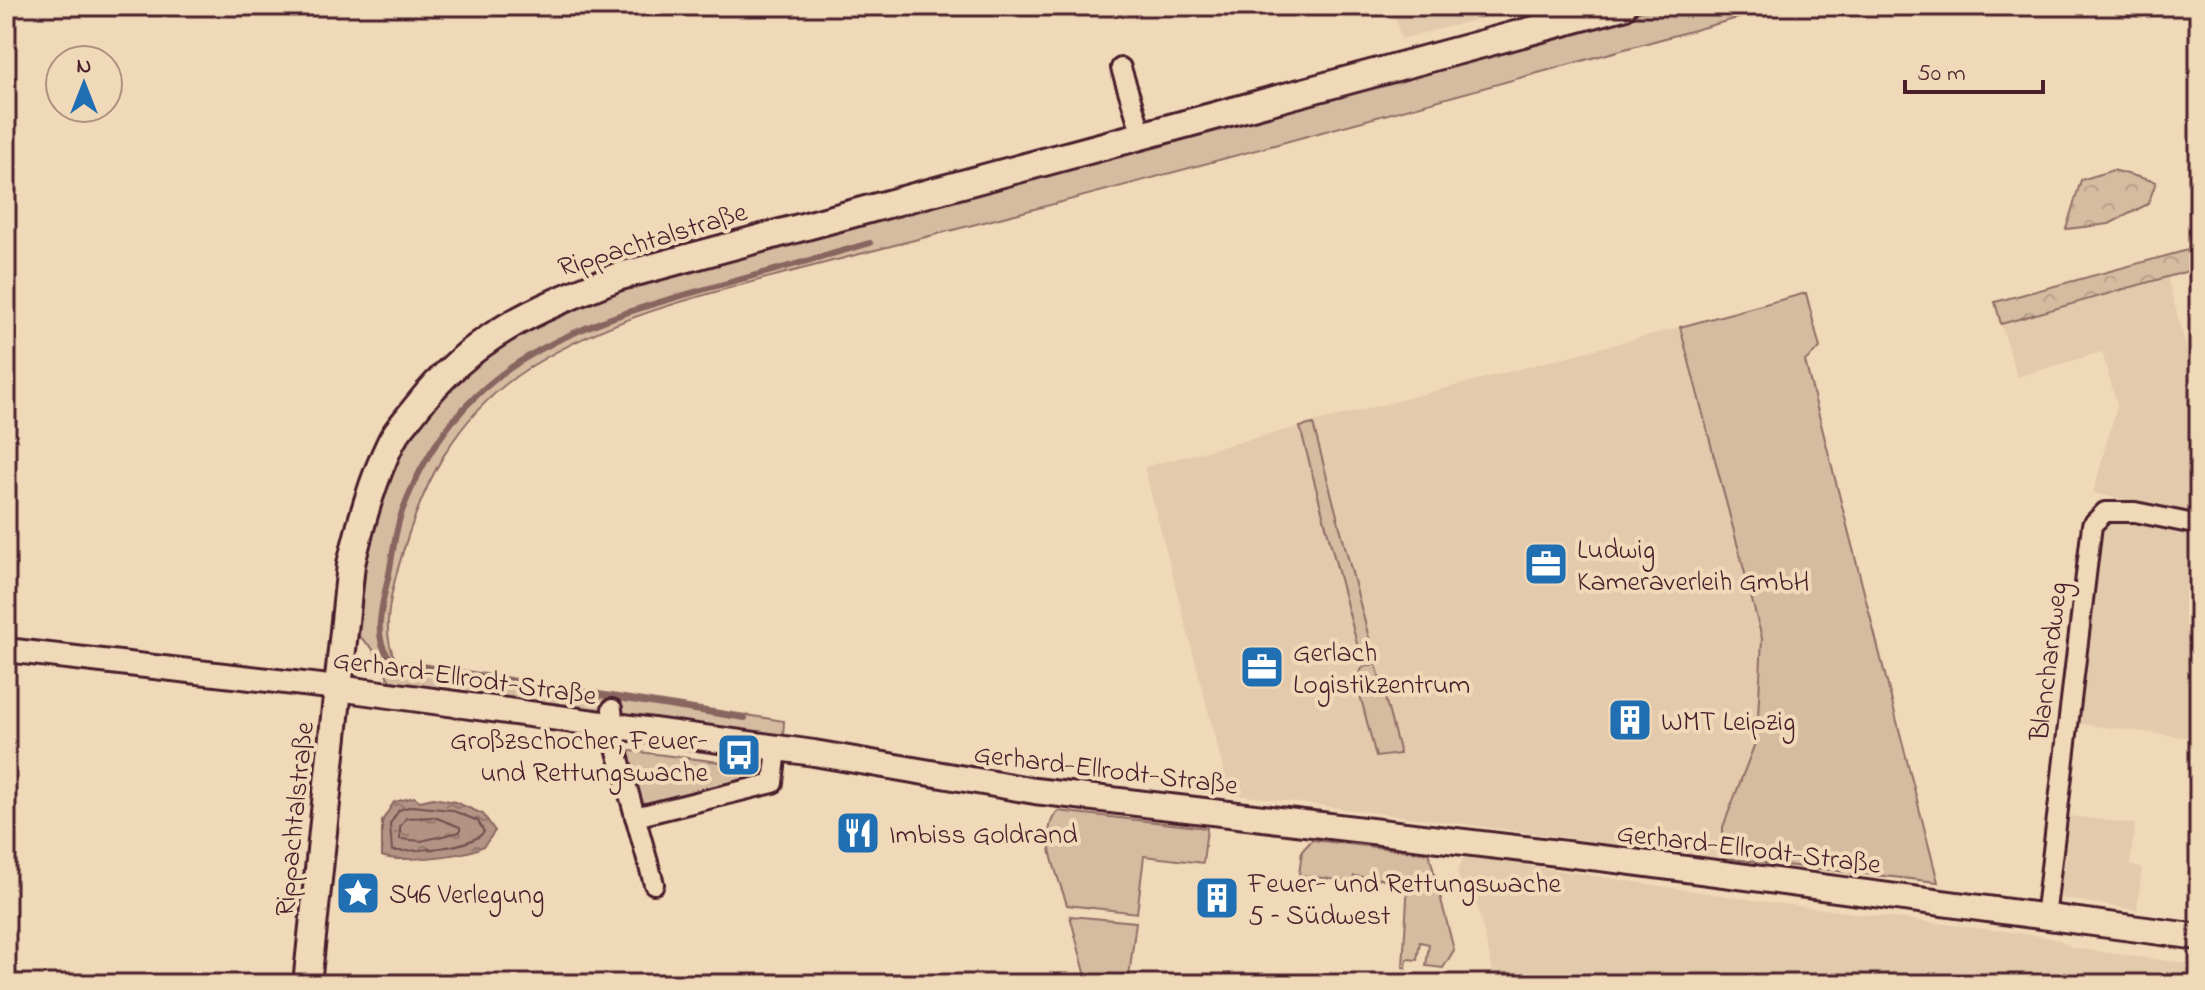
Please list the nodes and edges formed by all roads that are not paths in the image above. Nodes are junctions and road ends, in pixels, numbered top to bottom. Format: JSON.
{"nodes":[{"id":1,"x":1623,"y":6,"type":"edge"},
{"id":2,"x":1121,"y":68,"type":"dead end"},
{"id":3,"x":1142,"y":135,"type":"junction"},
{"id":4,"x":2199,"y":525,"type":"edge"},
{"id":5,"x":6,"y":650,"type":"edge"},
{"id":6,"x":338,"y":688,"type":"junction"},
{"id":7,"x":613,"y":719,"type":"junction"},
{"id":8,"x":777,"y":749,"type":"junction"},
{"id":9,"x":635,"y":817,"type":"junction"},
{"id":10,"x":654,"y":884,"type":"dead end"},
{"id":11,"x":2045,"y":918,"type":"junction"},
{"id":12,"x":2199,"y":937,"type":"edge"},
{"id":13,"x":307,"y":984,"type":"edge"}],
"edges":[{"from":1,"to":3,"type":"main road","name":"Rippachtalstraße"},
{"from":2,"to":3,"type":"street"},
{"from":3,"to":6,"type":"main road","name":"Rippachtalstraße"},
{"from":4,"to":11,"type":"street","name":"Blanchardweg"},
{"from":5,"to":6,"type":"street","name":"Gerhard-Ellrodt-Straße"},
{"from":6,"to":7,"type":"main road","name":"Gerhard-Ellrodt-Straße"},
{"from":6,"to":13,"type":"main road","name":"Rippachtalstraße"},
{"from":7,"to":8,"type":"main road","name":"Gerhard-Ellrodt-Straße"},
{"from":7,"to":9,"type":"street"},
{"from":8,"to":9,"type":"street"},
{"from":8,"to":11,"type":"main road","name":"Gerhard-Ellrodt-Straße"},
{"from":9,"to":10,"type":"street"},
{"from":11,"to":12,"type":"main road","name":"Gerhard-Ellrodt-Straße"}]}
